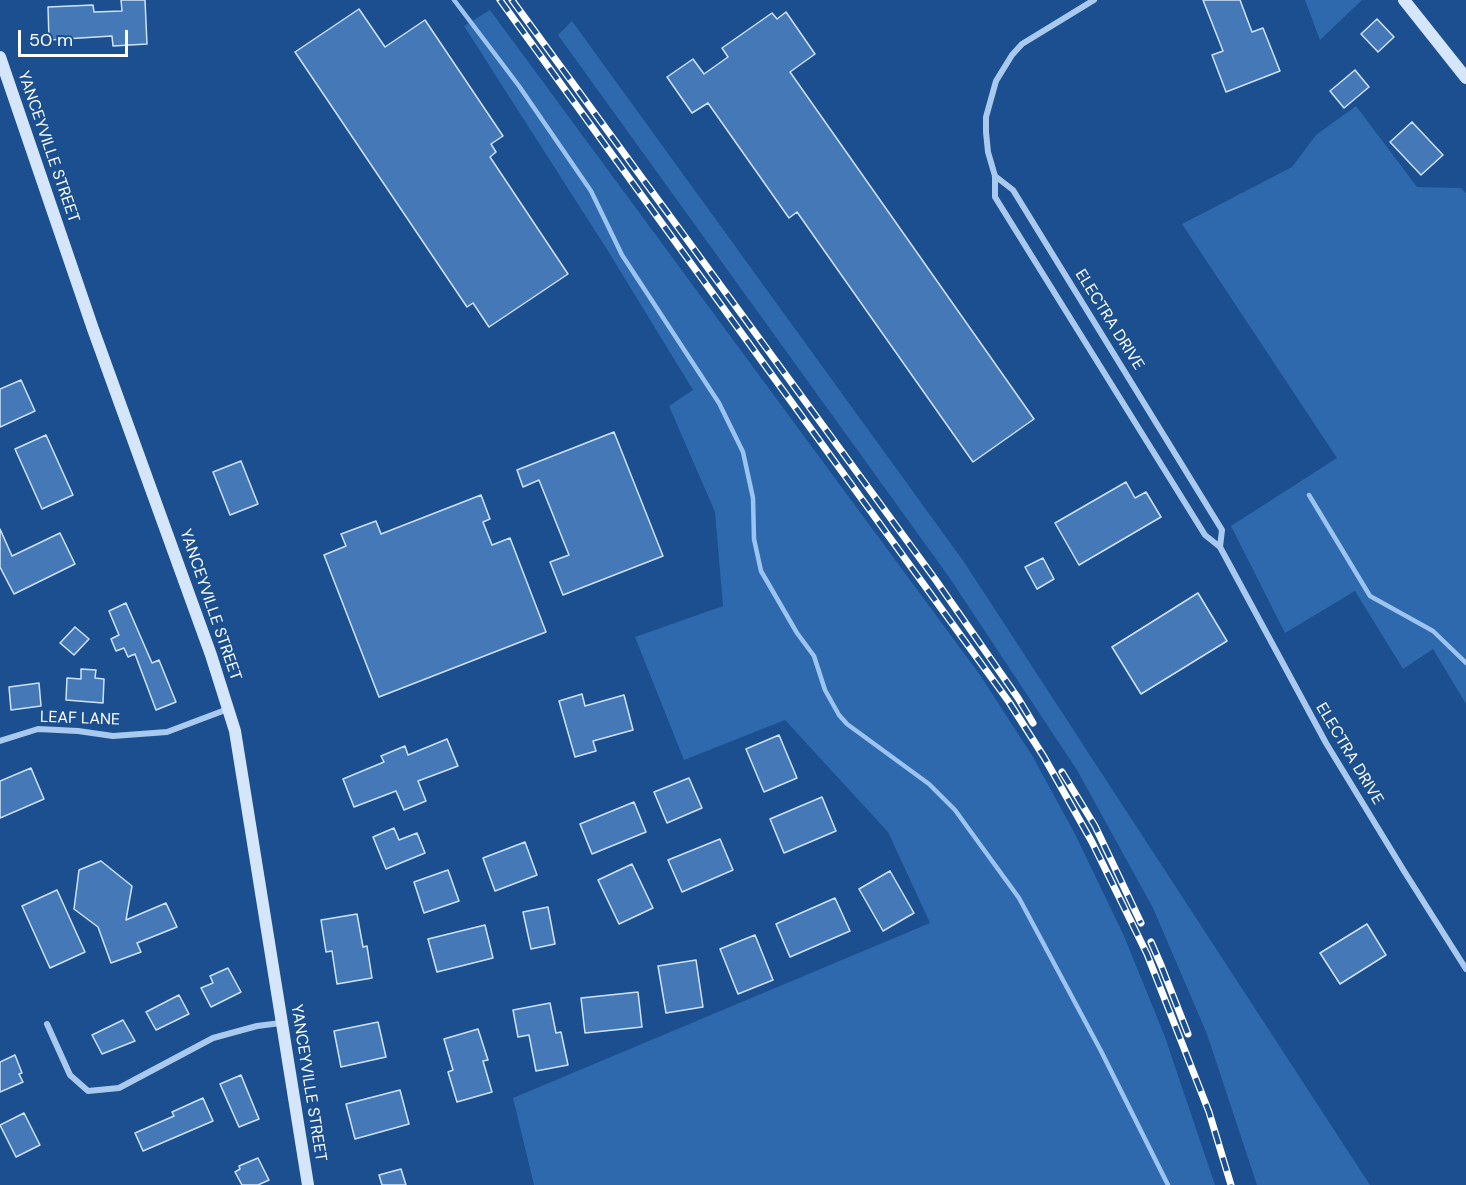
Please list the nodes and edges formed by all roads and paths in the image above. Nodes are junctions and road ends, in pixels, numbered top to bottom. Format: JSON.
{"nodes":[{"id":1,"x":1094,"y":0,"type":"edge"},
{"id":2,"x":1404,"y":0,"type":"edge"},
{"id":3,"x":0,"y":57,"type":"edge"},
{"id":4,"x":1466,"y":78,"type":"edge"},
{"id":5,"x":995,"y":176,"type":"junction"},
{"id":6,"x":1220,"y":547,"type":"junction"},
{"id":7,"x":228,"y":709,"type":"junction"},
{"id":8,"x":0,"y":741,"type":"edge"},
{"id":9,"x":1466,"y":969,"type":"edge"},
{"id":10,"x":281,"y":1023,"type":"junction"},
{"id":11,"x":47,"y":1024,"type":"dead end"},
{"id":12,"x":308,"y":1185,"type":"edge"}],
"edges":[{"from":1,"to":5,"type":"street","name":"ELECTRA DRIVE"},
{"from":2,"to":4,"type":"main road"},
{"from":3,"to":7,"type":"main road","name":"YANCEYVILLE STREET"},
{"from":5,"to":6,"type":"street","name":"ELECTRA DRIVE"},
{"from":5,"to":6,"type":"street","name":"ELECTRA DRIVE"},
{"from":6,"to":9,"type":"street","name":"ELECTRA DRIVE"},
{"from":7,"to":8,"type":"street","name":"LEAF LANE"},
{"from":7,"to":10,"type":"main road","name":"YANCEYVILLE STREET"},
{"from":10,"to":11,"type":"street"},
{"from":10,"to":12,"type":"main road","name":"YANCEYVILLE STREET"}]}
